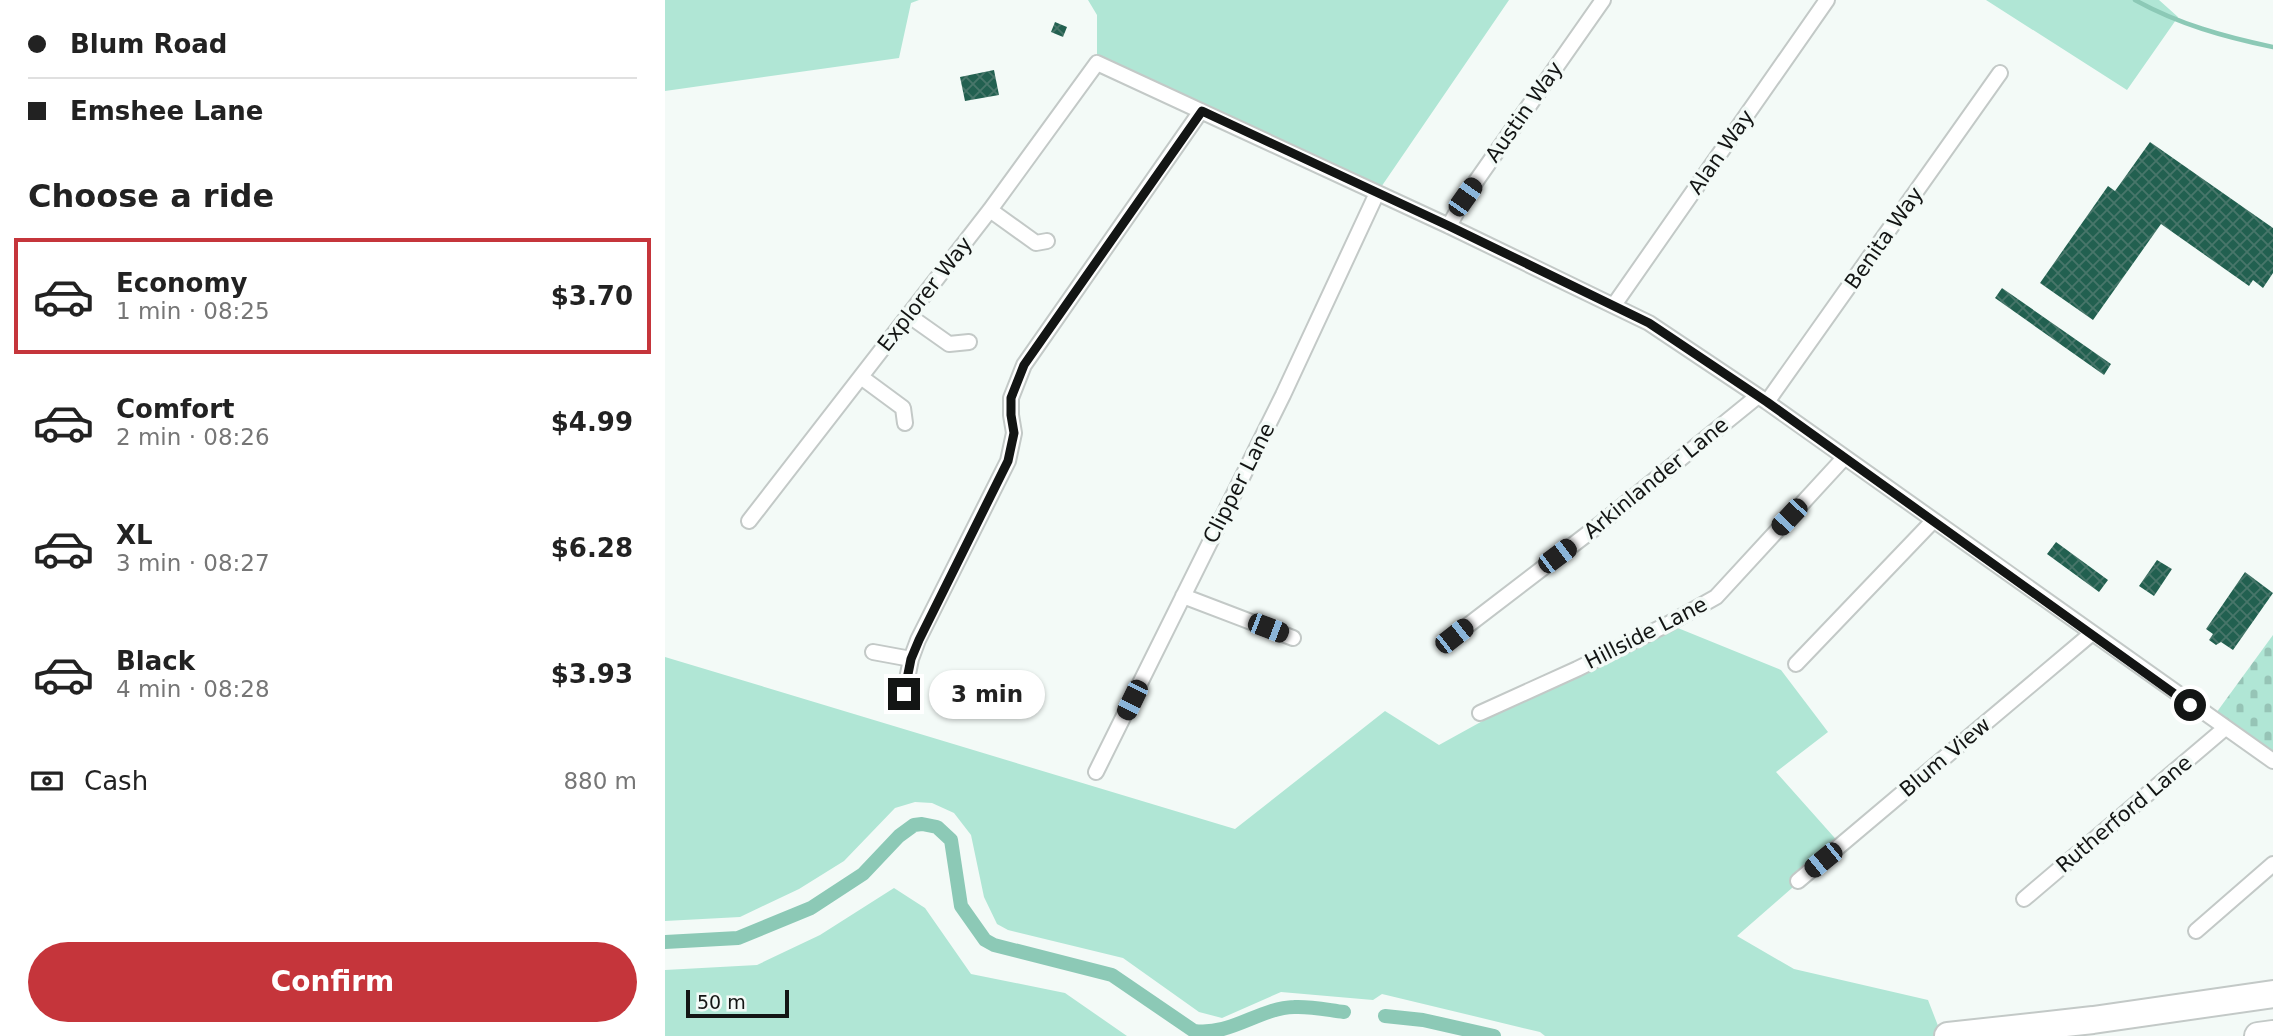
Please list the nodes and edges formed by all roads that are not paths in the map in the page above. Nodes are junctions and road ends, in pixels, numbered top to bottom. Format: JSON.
{"nodes":[{"id":1,"x":1603,"y":0,"type":"edge"},
{"id":2,"x":1827,"y":0,"type":"edge"},
{"id":3,"x":2000,"y":73,"type":"dead end"},
{"id":4,"x":1202,"y":111,"type":"junction"},
{"id":5,"x":1377,"y":193,"type":"junction"},
{"id":6,"x":990,"y":210,"type":"junction"},
{"id":7,"x":1449,"y":226,"type":"junction"},
{"id":8,"x":1047,"y":242,"type":"dead end"},
{"id":9,"x":1614,"y":305,"type":"junction"},
{"id":10,"x":908,"y":315,"type":"junction"},
{"id":11,"x":969,"y":342,"type":"dead end"},
{"id":12,"x":861,"y":377,"type":"junction"},
{"id":13,"x":1762,"y":399,"type":"junction"},
{"id":14,"x":905,"y":422,"type":"dead end"},
{"id":15,"x":1844,"y":458,"type":"junction"},
{"id":16,"x":748,"y":521,"type":"dead end"},
{"id":17,"x":1933,"y":521,"type":"junction"},
{"id":18,"x":1183,"y":596,"type":"junction"},
{"id":19,"x":2091,"y":634,"type":"junction"},
{"id":20,"x":1454,"y":636,"type":"dead end"},
{"id":21,"x":1293,"y":638,"type":"dead end"},
{"id":22,"x":873,"y":652,"type":"dead end"},
{"id":23,"x":911,"y":659,"type":"junction"},
{"id":24,"x":1796,"y":664,"type":"dead end"},
{"id":25,"x":904,"y":694,"type":"dead end"},
{"id":26,"x":1481,"y":713,"type":"dead end"},
{"id":27,"x":2224,"y":729,"type":"junction"},
{"id":28,"x":2273,"y":761,"type":"edge"},
{"id":29,"x":1096,"y":772,"type":"dead end"},
{"id":30,"x":2273,"y":864,"type":"edge"},
{"id":31,"x":1798,"y":881,"type":"dead end"},
{"id":32,"x":2024,"y":898,"type":"dead end"},
{"id":33,"x":2196,"y":931,"type":"dead end"},
{"id":34,"x":2273,"y":994,"type":"edge"},
{"id":35,"x":2273,"y":1034,"type":"edge"},
{"id":36,"x":1948,"y":1036,"type":"edge"},
{"id":37,"x":2258,"y":1036,"type":"edge"}],
"edges":[{"from":1,"to":7,"type":"street","name":"Austin Way"},
{"from":2,"to":9,"type":"street","name":"Alan Way"},
{"from":3,"to":13,"type":"street","name":"Benita Way"},
{"from":4,"to":5,"type":"street"},
{"from":4,"to":6,"type":"street","name":"Explorer Way"},
{"from":4,"to":23,"type":"street"},
{"from":5,"to":7,"type":"street"},
{"from":5,"to":18,"type":"street","name":"Clipper Lane"},
{"from":6,"to":8,"type":"street"},
{"from":6,"to":10,"type":"street","name":"Explorer Way"},
{"from":7,"to":9,"type":"street"},
{"from":9,"to":13,"type":"street"},
{"from":10,"to":11,"type":"street"},
{"from":10,"to":12,"type":"street","name":"Explorer Way"},
{"from":12,"to":14,"type":"street"},
{"from":12,"to":16,"type":"street","name":"Explorer Way"},
{"from":13,"to":15,"type":"street"},
{"from":13,"to":20,"type":"street","name":"Arkinlander Lane"},
{"from":15,"to":17,"type":"street"},
{"from":15,"to":26,"type":"street","name":"Hillside Lane"},
{"from":17,"to":19,"type":"street"},
{"from":17,"to":24,"type":"street"},
{"from":18,"to":21,"type":"street"},
{"from":18,"to":29,"type":"street","name":"Clipper Lane"},
{"from":19,"to":27,"type":"street"},
{"from":19,"to":31,"type":"street","name":"Blum View"},
{"from":22,"to":23,"type":"street"},
{"from":23,"to":25,"type":"street"},
{"from":27,"to":28,"type":"street"},
{"from":27,"to":32,"type":"street","name":"Rutherford Lane"},
{"from":30,"to":33,"type":"street"},
{"from":34,"to":36,"type":"highway"},
{"from":35,"to":37,"type":"highway"}]}
